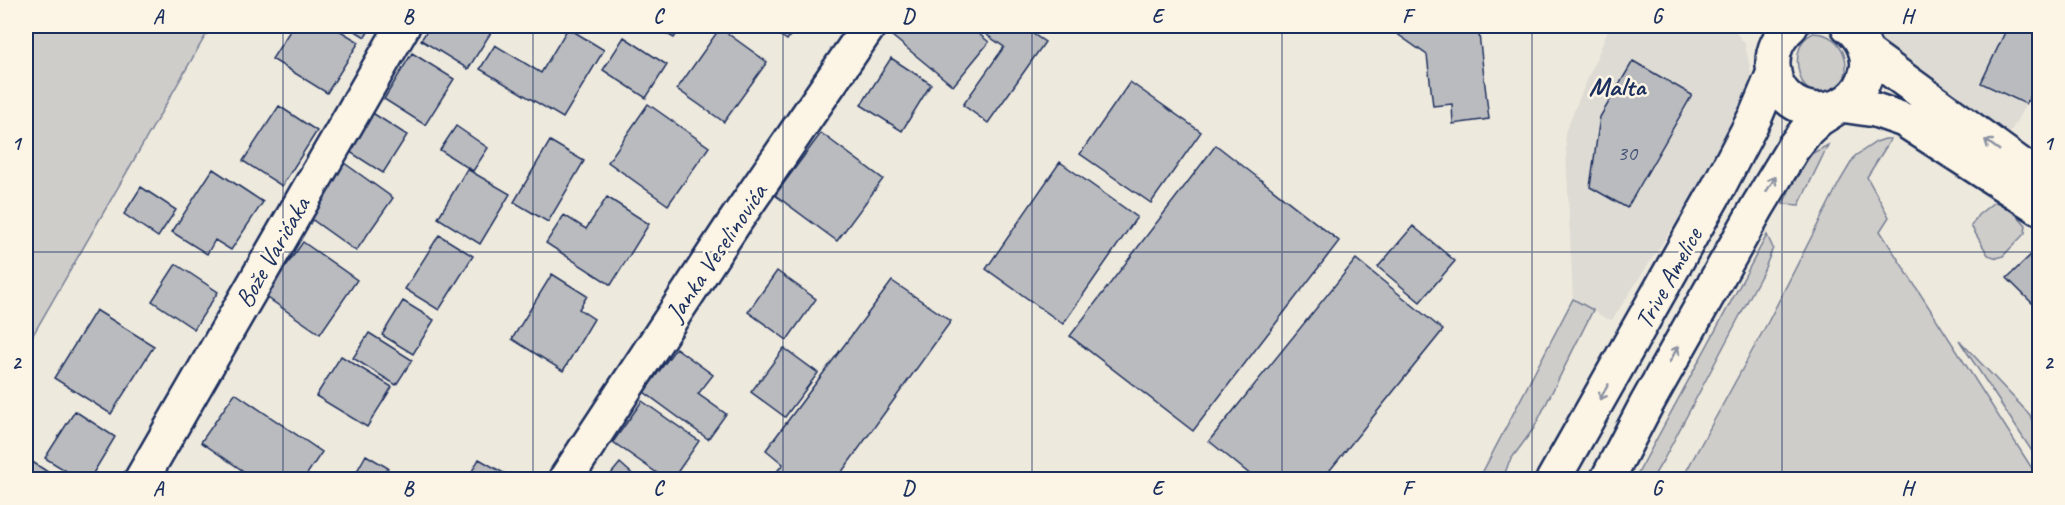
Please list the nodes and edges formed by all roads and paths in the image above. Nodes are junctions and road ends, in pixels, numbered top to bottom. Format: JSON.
{"nodes":[{"id":1,"x":403,"y":26,"type":"edge"},
{"id":2,"x":869,"y":26,"type":"edge"},
{"id":3,"x":1859,"y":34,"type":"edge"},
{"id":4,"x":1777,"y":42,"type":"edge"},
{"id":5,"x":1841,"y":105,"type":"junction"},
{"id":6,"x":2040,"y":179,"type":"edge"},
{"id":7,"x":2040,"y":208,"type":"edge"},
{"id":8,"x":141,"y":480,"type":"edge"},
{"id":9,"x":565,"y":480,"type":"edge"},
{"id":10,"x":1553,"y":480,"type":"edge"},
{"id":11,"x":1607,"y":480,"type":"edge"}],
"edges":[{"from":1,"to":8,"type":"street","name":"Bože Varićaka"},
{"from":2,"to":9,"type":"street","name":"Janka Veselinovića"},
{"from":3,"to":5,"type":"street","name":"Trive Amelice"},
{"from":6,"to":3,"type":"street","one_way":true},
{"from":4,"to":5,"type":"street"},
{"from":4,"to":10,"type":"street","name":"Trive Amelice","one_way":true},
{"from":5,"to":7,"type":"street"},
{"from":11,"to":5,"type":"street","name":"Trive Amelice","one_way":true}]}
